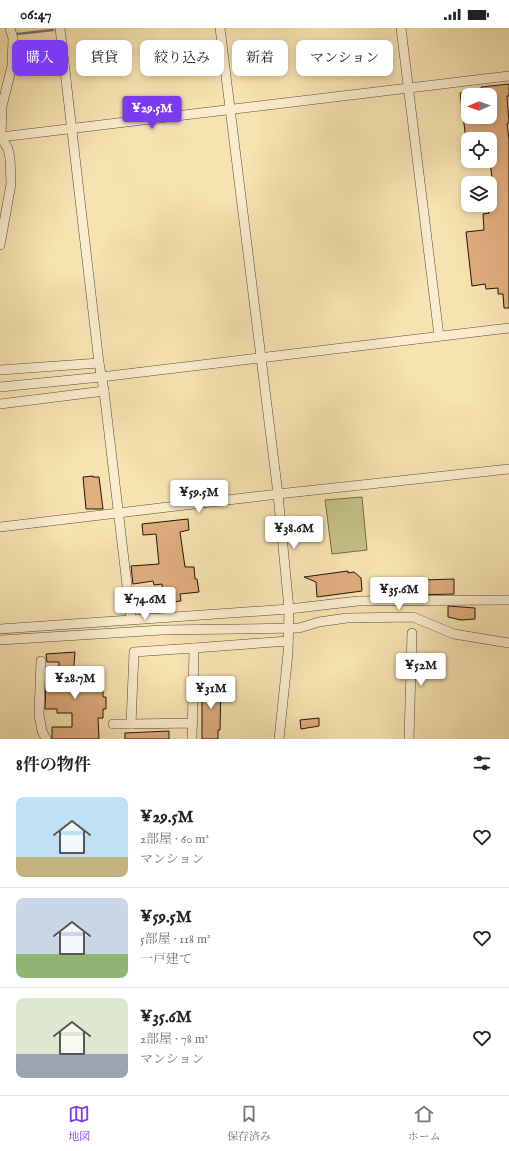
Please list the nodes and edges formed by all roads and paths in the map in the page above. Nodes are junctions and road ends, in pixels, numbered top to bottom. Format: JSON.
{"nodes":[{"id":1,"x":10,"y":28,"type":"edge"},
{"id":2,"x":60,"y":28,"type":"edge"},
{"id":3,"x":220,"y":28,"type":"edge"},
{"id":4,"x":401,"y":28,"type":"edge"},
{"id":5,"x":509,"y":76,"type":"edge"},
{"id":6,"x":408,"y":88,"type":"junction"},
{"id":7,"x":230,"y":110,"type":"junction"},
{"id":8,"x":72,"y":128,"type":"junction"},
{"id":9,"x":0,"y":137,"type":"edge"},
{"id":10,"x":0,"y":245,"type":"edge"},
{"id":11,"x":509,"y":328,"type":"edge"},
{"id":12,"x":439,"y":336,"type":"junction"},
{"id":13,"x":261,"y":358,"type":"junction"},
{"id":14,"x":99,"y":362,"type":"junction"},
{"id":15,"x":0,"y":370,"type":"edge"},
{"id":16,"x":101,"y":377,"type":"junction"},
{"id":17,"x":0,"y":387,"type":"edge"},
{"id":18,"x":104,"y":391,"type":"junction"},
{"id":19,"x":0,"y":404,"type":"edge"},
{"id":20,"x":509,"y":469,"type":"edge"},
{"id":21,"x":278,"y":494,"type":"junction"},
{"id":22,"x":118,"y":513,"type":"junction"},
{"id":23,"x":0,"y":527,"type":"edge"},
{"id":24,"x":509,"y":600,"type":"edge"},
{"id":25,"x":289,"y":609,"type":"junction"},
{"id":26,"x":132,"y":619,"type":"junction"},
{"id":27,"x":289,"y":628,"type":"junction"},
{"id":28,"x":0,"y":629,"type":"edge"},
{"id":29,"x":412,"y":634,"type":"dead end"},
{"id":30,"x":492,"y":639,"type":"junction"},
{"id":31,"x":0,"y":640,"type":"edge"},
{"id":32,"x":509,"y":640,"type":"edge"},
{"id":33,"x":288,"y":641,"type":"junction"},
{"id":34,"x":509,"y":643,"type":"edge"},
{"id":35,"x":194,"y":648,"type":"junction"},
{"id":36,"x":40,"y":661,"type":"dead end"},
{"id":37,"x":193,"y":723,"type":"junction"},
{"id":38,"x":112,"y":724,"type":"dead end"},
{"id":39,"x":131,"y":724,"type":"junction"},
{"id":40,"x":46,"y":739,"type":"edge"},
{"id":41,"x":192,"y":739,"type":"edge"},
{"id":42,"x":279,"y":739,"type":"edge"},
{"id":43,"x":409,"y":739,"type":"edge"}],
"edges":[{"from":1,"to":9,"type":"street"},
{"from":2,"to":8,"type":"street"},
{"from":3,"to":7,"type":"street"},
{"from":4,"to":6,"type":"street"},
{"from":5,"to":6,"type":"street"},
{"from":6,"to":7,"type":"street"},
{"from":6,"to":12,"type":"street"},
{"from":7,"to":8,"type":"street"},
{"from":7,"to":13,"type":"street"},
{"from":8,"to":9,"type":"street"},
{"from":8,"to":14,"type":"street"},
{"from":9,"to":10,"type":"street"},
{"from":11,"to":12,"type":"street"},
{"from":12,"to":13,"type":"street"},
{"from":13,"to":16,"type":"street"},
{"from":13,"to":21,"type":"street"},
{"from":14,"to":15,"type":"street"},
{"from":14,"to":16,"type":"street"},
{"from":16,"to":17,"type":"street"},
{"from":16,"to":18,"type":"street"},
{"from":18,"to":19,"type":"street"},
{"from":18,"to":22,"type":"street"},
{"from":20,"to":21,"type":"street"},
{"from":21,"to":22,"type":"street"},
{"from":21,"to":25,"type":"street"},
{"from":22,"to":23,"type":"street"},
{"from":22,"to":26,"type":"street"},
{"from":24,"to":25,"type":"street"},
{"from":25,"to":26,"type":"street"},
{"from":25,"to":27,"type":"street"},
{"from":26,"to":28,"type":"street"},
{"from":27,"to":30,"type":"street"},
{"from":27,"to":31,"type":"street"},
{"from":27,"to":33,"type":"street"},
{"from":29,"to":43,"type":"street"},
{"from":30,"to":32,"type":"street"},
{"from":30,"to":34,"type":"street"},
{"from":33,"to":35,"type":"street"},
{"from":33,"to":42,"type":"street"},
{"from":35,"to":37,"type":"street"},
{"from":35,"to":39,"type":"street"},
{"from":36,"to":40,"type":"street"},
{"from":37,"to":39,"type":"street"},
{"from":37,"to":41,"type":"street"},
{"from":38,"to":39,"type":"street"}]}
